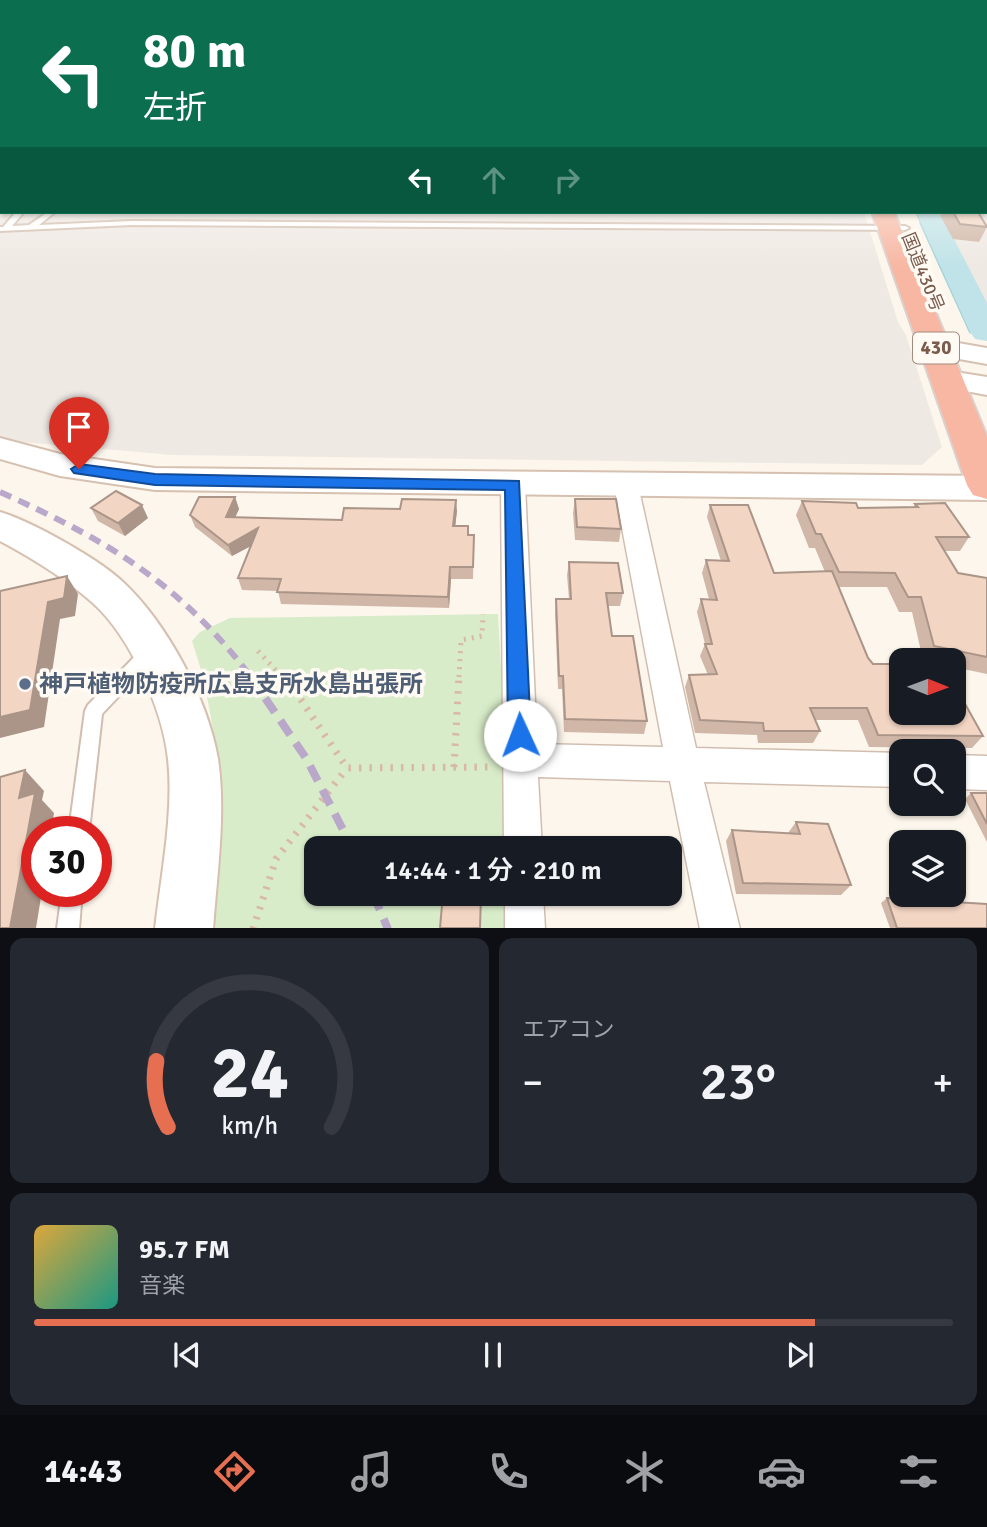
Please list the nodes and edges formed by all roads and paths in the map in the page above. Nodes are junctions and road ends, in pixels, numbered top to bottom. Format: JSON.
{"nodes":[{"id":1,"x":18,"y":214,"type":"edge"},
{"id":2,"x":48,"y":214,"type":"edge"},
{"id":3,"x":830,"y":217,"type":"dead end"},
{"id":4,"x":894,"y":220,"type":"edge"},
{"id":5,"x":838,"y":226,"type":"junction"},
{"id":6,"x":32,"y":227,"type":"junction"},
{"id":7,"x":3,"y":228,"type":"edge"},
{"id":8,"x":962,"y":352,"type":"edge"},
{"id":9,"x":975,"y":389,"type":"edge"},
{"id":10,"x":0,"y":448,"type":"edge"},
{"id":11,"x":513,"y":485,"type":"junction"},
{"id":12,"x":626,"y":485,"type":"junction"},
{"id":13,"x":987,"y":487,"type":"edge"},
{"id":14,"x":0,"y":525,"type":"edge"},
{"id":15,"x":483,"y":614,"type":"dead end"},
{"id":16,"x":152,"y":650,"type":"junction"},
{"id":17,"x":258,"y":651,"type":"dead end"},
{"id":18,"x":521,"y":760,"type":"junction"},
{"id":19,"x":682,"y":763,"type":"junction"},
{"id":20,"x":454,"y":767,"type":"junction"},
{"id":21,"x":481,"y":767,"type":"dead end"},
{"id":22,"x":348,"y":768,"type":"junction"},
{"id":23,"x":889,"y":770,"type":"edge"},
{"id":24,"x":966,"y":772,"type":"edge"},
{"id":25,"x":987,"y":773,"type":"edge"},
{"id":26,"x":81,"y":816,"type":"edge"},
{"id":27,"x":523,"y":836,"type":"edge"},
{"id":28,"x":524,"y":906,"type":"edge"},
{"id":29,"x":70,"y":907,"type":"edge"},
{"id":30,"x":68,"y":928,"type":"edge"},
{"id":31,"x":184,"y":928,"type":"edge"},
{"id":32,"x":253,"y":928,"type":"edge"},
{"id":33,"x":525,"y":928,"type":"edge"},
{"id":34,"x":720,"y":928,"type":"edge"}],
"edges":[{"from":1,"to":7,"type":"lane"},
{"from":2,"to":6,"type":"lane"},
{"from":3,"to":5,"type":"lane"},
{"from":4,"to":5,"type":"lane"},
{"from":4,"to":8,"type":"highway","name":"国道430号","number":"430"},
{"from":5,"to":6,"type":"lane"},
{"from":6,"to":7,"type":"lane"},
{"from":8,"to":9,"type":"highway","name":"国道430号","number":"430"},
{"from":9,"to":13,"type":"highway","name":"国道430号","number":"430"},
{"from":10,"to":11,"type":"street"},
{"from":11,"to":12,"type":"street"},
{"from":11,"to":18,"type":"street"},
{"from":12,"to":13,"type":"street"},
{"from":12,"to":19,"type":"street"},
{"from":14,"to":16,"type":"street"},
{"from":15,"to":20,"type":"path"},
{"from":16,"to":26,"type":"lane"},
{"from":16,"to":31,"type":"street"},
{"from":17,"to":22,"type":"path"},
{"from":18,"to":19,"type":"street"},
{"from":18,"to":27,"type":"street"},
{"from":19,"to":23,"type":"street"},
{"from":19,"to":34,"type":"street"},
{"from":20,"to":21,"type":"path"},
{"from":20,"to":22,"type":"path"},
{"from":22,"to":32,"type":"path"},
{"from":24,"to":25,"type":"street"},
{"from":28,"to":33,"type":"street"},
{"from":29,"to":30,"type":"lane"}]}
